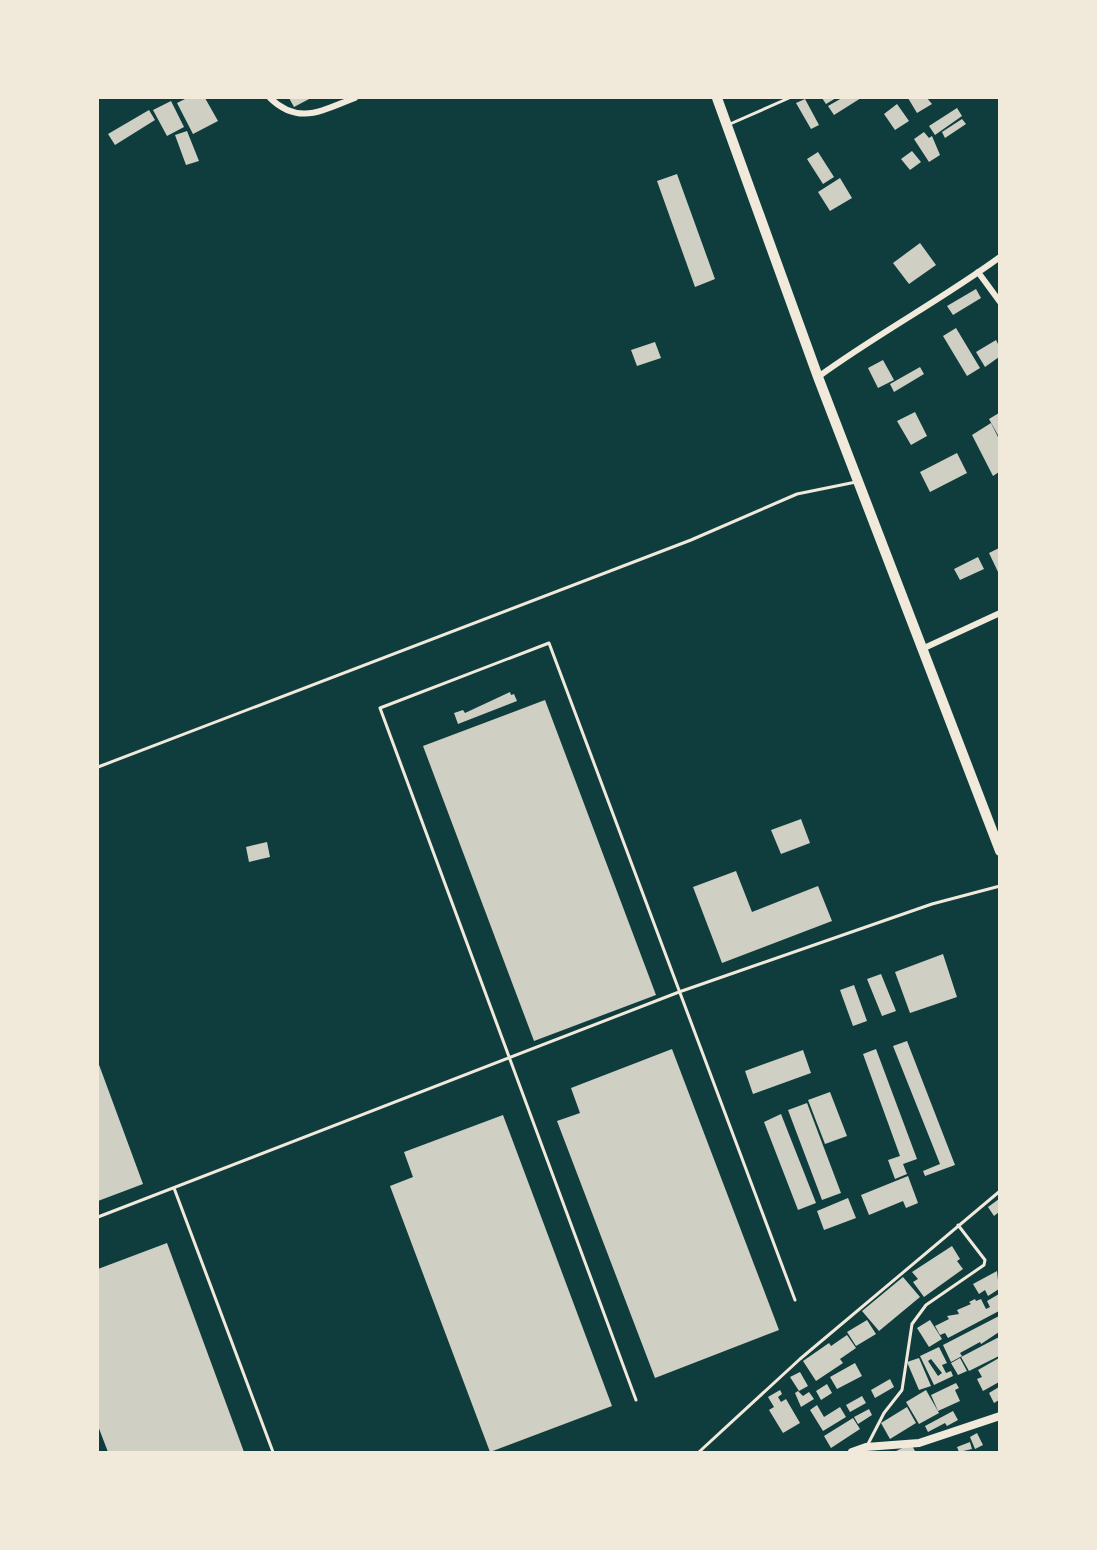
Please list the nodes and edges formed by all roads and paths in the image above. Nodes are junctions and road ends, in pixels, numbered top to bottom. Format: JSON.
{"nodes":[{"id":1,"x":270,"y":98,"type":"edge"},
{"id":2,"x":355,"y":98,"type":"edge"},
{"id":3,"x":717,"y":98,"type":"edge"},
{"id":4,"x":789,"y":98,"type":"edge"},
{"id":5,"x":727,"y":126,"type":"junction"},
{"id":6,"x":999,"y":257,"type":"edge"},
{"id":7,"x":978,"y":272,"type":"junction"},
{"id":8,"x":999,"y":302,"type":"edge"},
{"id":9,"x":818,"y":377,"type":"junction"},
{"id":10,"x":858,"y":482,"type":"junction"},
{"id":11,"x":999,"y":613,"type":"edge"},
{"id":12,"x":922,"y":649,"type":"junction"},
{"id":13,"x":98,"y":767,"type":"edge"},
{"id":14,"x":999,"y":851,"type":"edge"},
{"id":15,"x":999,"y":886,"type":"edge"},
{"id":16,"x":679,"y":992,"type":"junction"},
{"id":17,"x":507,"y":1057,"type":"junction"},
{"id":18,"x":174,"y":1188,"type":"junction"},
{"id":19,"x":999,"y":1191,"type":"edge"},
{"id":20,"x":98,"y":1217,"type":"edge"},
{"id":21,"x":958,"y":1225,"type":"junction"},
{"id":22,"x":795,"y":1300,"type":"dead end"},
{"id":23,"x":636,"y":1400,"type":"dead end"},
{"id":24,"x":999,"y":1416,"type":"edge"},
{"id":25,"x":866,"y":1448,"type":"junction"},
{"id":26,"x":273,"y":1452,"type":"edge"},
{"id":27,"x":699,"y":1452,"type":"edge"},
{"id":28,"x":852,"y":1452,"type":"edge"}],
"edges":[{"from":1,"to":2,"type":"street"},
{"from":3,"to":5,"type":"highway"},
{"from":4,"to":5,"type":"lane"},
{"from":5,"to":9,"type":"highway"},
{"from":6,"to":7,"type":"street"},
{"from":7,"to":8,"type":"street"},
{"from":7,"to":9,"type":"street"},
{"from":9,"to":10,"type":"highway"},
{"from":10,"to":12,"type":"highway"},
{"from":10,"to":13,"type":"lane"},
{"from":11,"to":12,"type":"street"},
{"from":12,"to":14,"type":"highway"},
{"from":15,"to":16,"type":"lane"},
{"from":16,"to":17,"type":"lane"},
{"from":16,"to":17,"type":"lane"},
{"from":16,"to":22,"type":"lane"},
{"from":17,"to":18,"type":"lane"},
{"from":17,"to":23,"type":"lane"},
{"from":18,"to":20,"type":"lane"},
{"from":18,"to":26,"type":"lane"},
{"from":19,"to":21,"type":"lane"},
{"from":21,"to":25,"type":"lane"},
{"from":21,"to":27,"type":"lane"},
{"from":24,"to":25,"type":"street"},
{"from":25,"to":28,"type":"street"}]}
